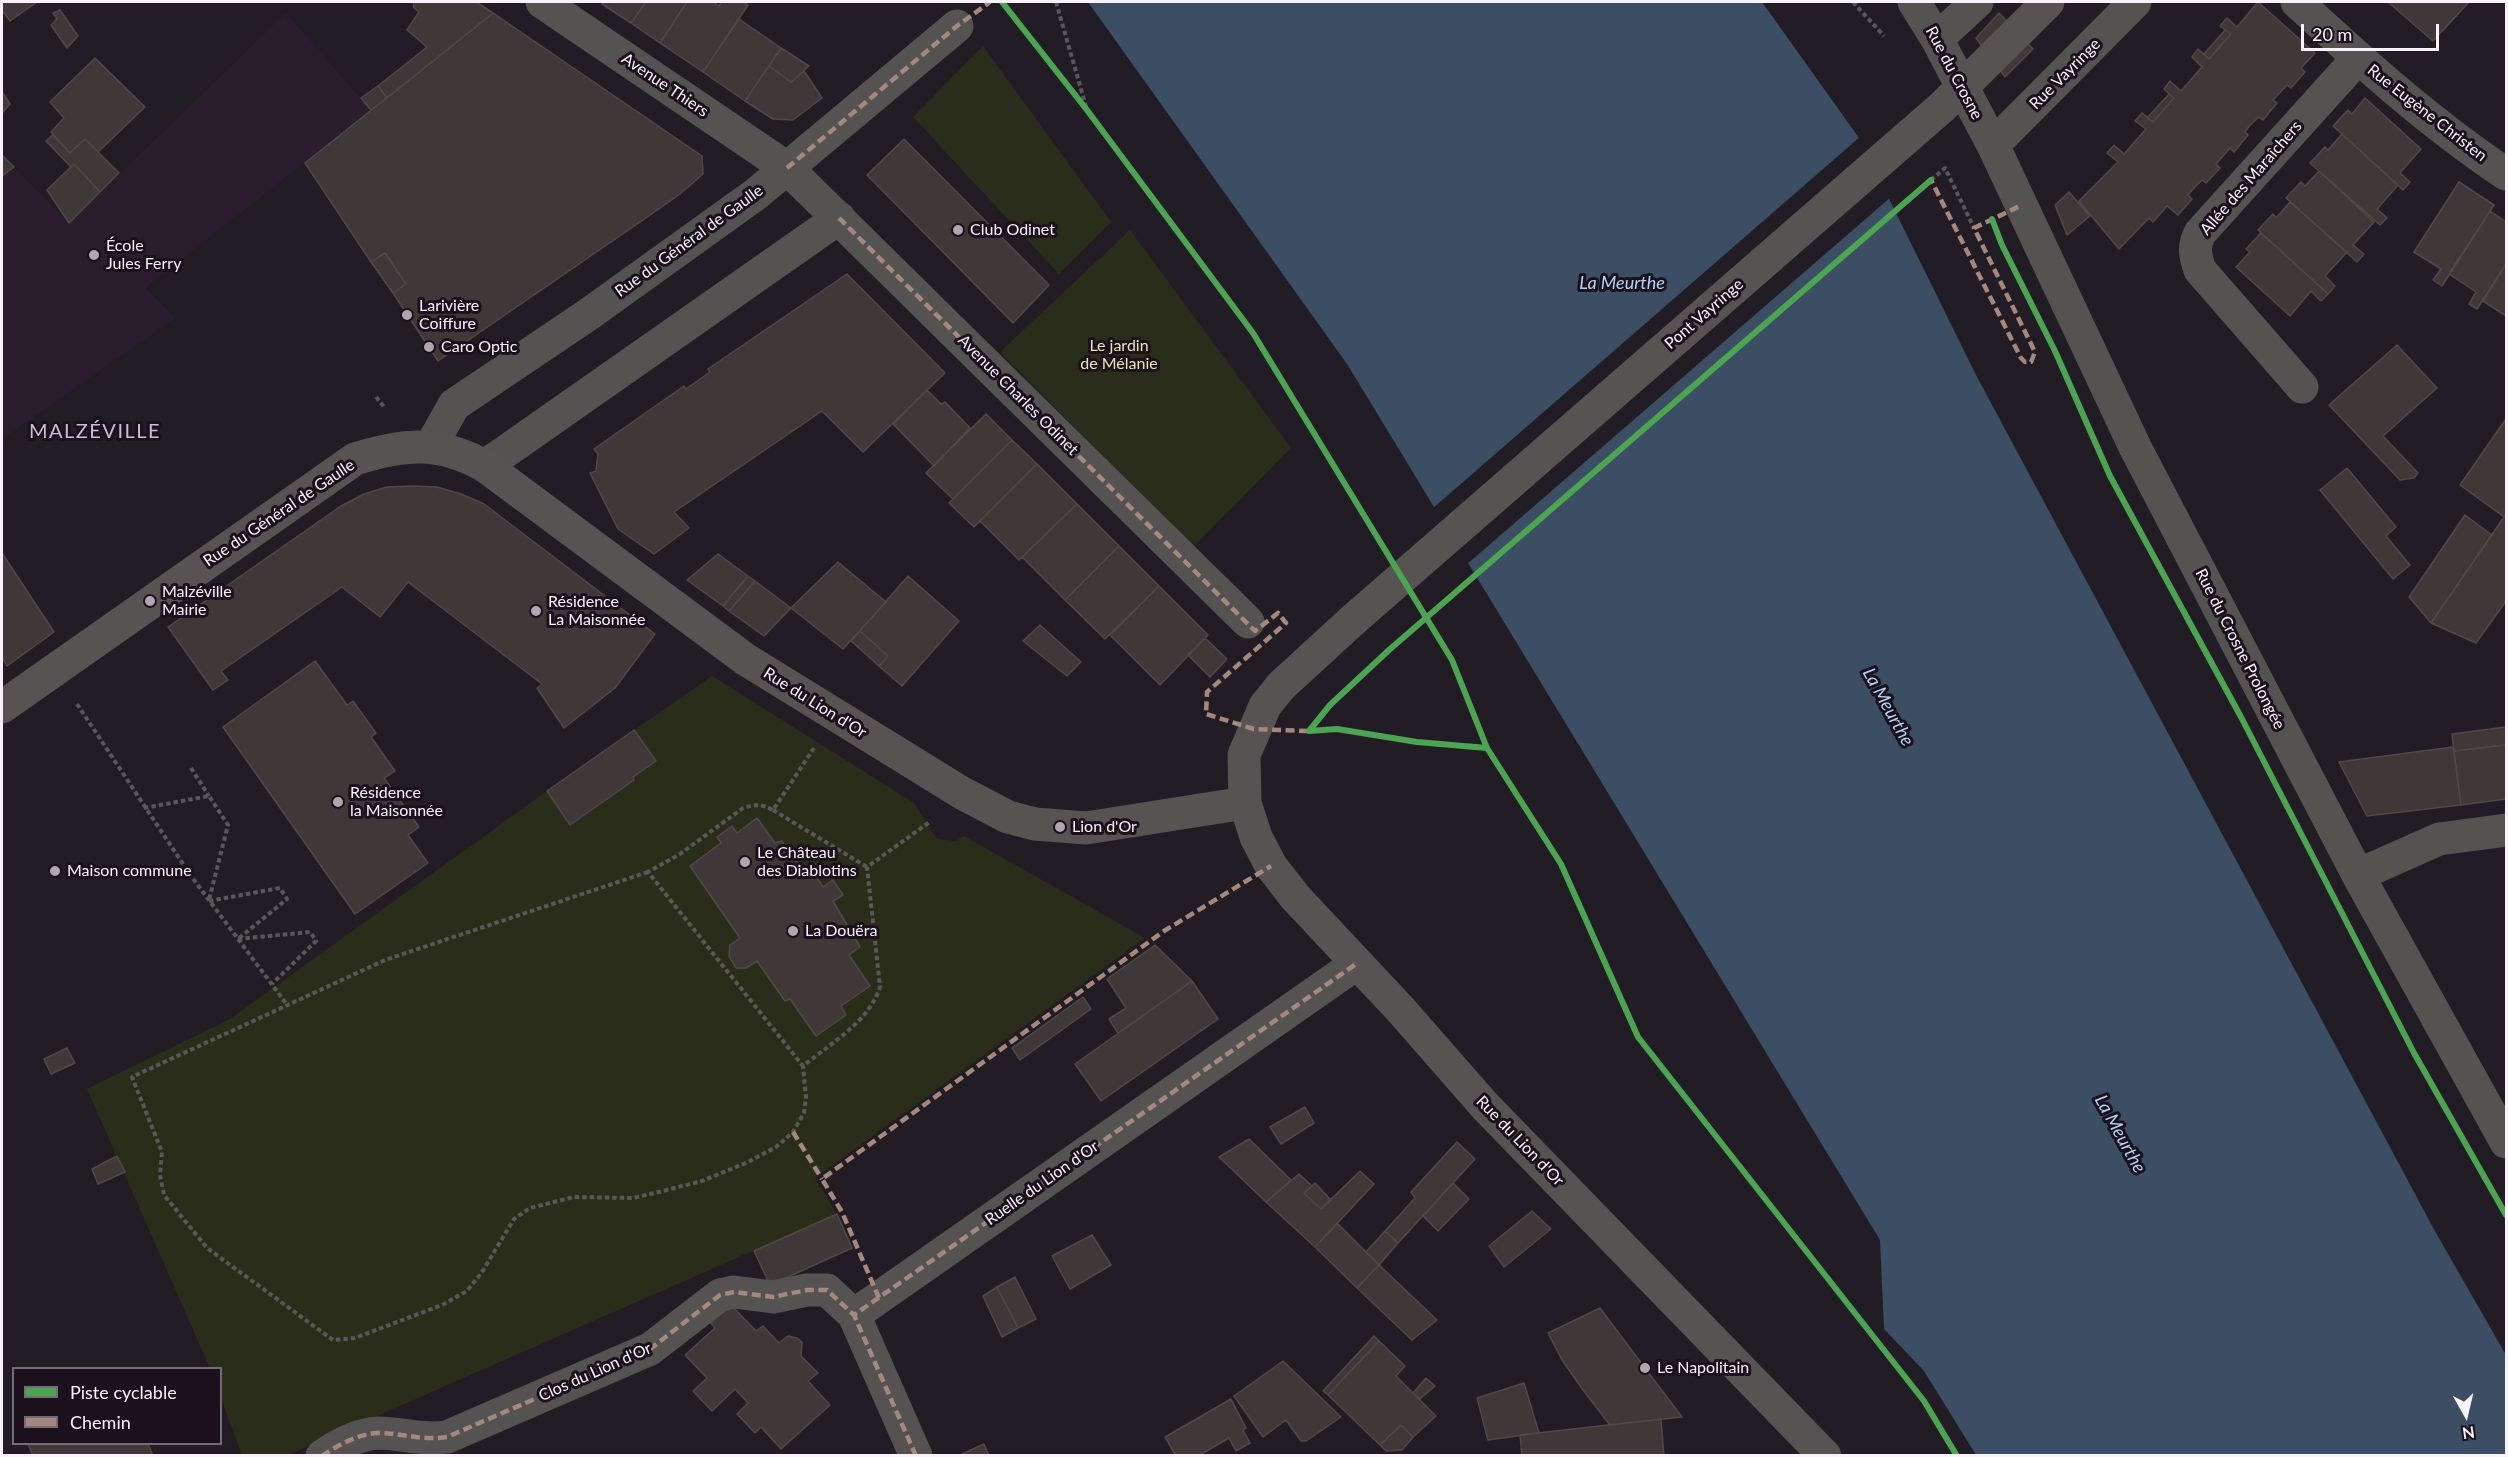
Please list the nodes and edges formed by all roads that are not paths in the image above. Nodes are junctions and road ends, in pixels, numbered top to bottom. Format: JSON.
{"nodes":[{"id":1,"x":542,"y":2,"type":"edge"},
{"id":2,"x":1914,"y":2,"type":"edge"},
{"id":3,"x":1977,"y":2,"type":"edge"},
{"id":4,"x":2048,"y":2,"type":"edge"},
{"id":5,"x":2135,"y":2,"type":"edge"},
{"id":6,"x":2297,"y":2,"type":"edge"},
{"id":7,"x":957,"y":26,"type":"dead end"},
{"id":8,"x":1937,"y":39,"type":"junction"},
{"id":9,"x":2358,"y":58,"type":"junction"},
{"id":10,"x":1993,"y":146,"type":"junction"},
{"id":11,"x":787,"y":168,"type":"junction"},
{"id":12,"x":2506,"y":174,"type":"edge"},
{"id":13,"x":839,"y":218,"type":"junction"},
{"id":14,"x":2302,"y":387,"type":"dead end"},
{"id":15,"x":431,"y":446,"type":"junction"},
{"id":16,"x":485,"y":465,"type":"junction"},
{"id":17,"x":1353,"y":620,"type":"joint"},
{"id":18,"x":1248,"y":622,"type":"dead end"},
{"id":19,"x":2,"y":707,"type":"edge"},
{"id":20,"x":1245,"y":803,"type":"junction"},
{"id":21,"x":2506,"y":830,"type":"edge"},
{"id":22,"x":2358,"y":875,"type":"junction"},
{"id":23,"x":1356,"y":964,"type":"junction"},
{"id":24,"x":2506,"y":1142,"type":"edge"},
{"id":25,"x":855,"y":1315,"type":"junction"},
{"id":26,"x":322,"y":1455,"type":"edge"},
{"id":27,"x":916,"y":1455,"type":"edge"},
{"id":28,"x":1825,"y":1455,"type":"edge"}],
"edges":[{"from":1,"to":11,"type":"street","name":"Avenue Thiers"},
{"from":2,"to":8,"type":"street","name":"Rue du Crosne"},
{"from":3,"to":8,"type":"street"},
{"from":4,"to":17,"type":"main road","name":"Pont Vayringe","bridge":true},
{"from":5,"to":10,"type":"street","name":"Rue Vayringe"},
{"from":6,"to":9,"type":"street","name":"Rue Eugène Christen"},
{"from":7,"to":11,"type":"street","name":"Rue du Général de Gaulle"},
{"from":8,"to":10,"type":"street","name":"Rue du Crosne"},
{"from":9,"to":12,"type":"street","name":"Rue Eugène Christen"},
{"from":9,"to":14,"type":"street","name":"Allée des Maraîchers"},
{"from":10,"to":22,"type":"street","name":"Rue du Crosne Prolongée"},
{"from":11,"to":13,"type":"street","name":"Avenue Charles Odinet"},
{"from":11,"to":15,"type":"street","name":"Rue du Général de Gaulle"},
{"from":13,"to":16,"type":"street"},
{"from":13,"to":18,"type":"street","name":"Avenue Charles Odinet"},
{"from":15,"to":16,"type":"main road","name":"Rue du Lion d'Or"},
{"from":15,"to":19,"type":"main road","name":"Rue du Général de Gaulle"},
{"from":16,"to":20,"type":"main road","name":"Rue du Lion d'Or"},
{"from":17,"to":20,"type":"main road","name":"Rue du Lion d'Or"},
{"from":20,"to":23,"type":"main road","name":"Rue du Lion d'Or"},
{"from":21,"to":22,"type":"street"},
{"from":22,"to":24,"type":"street","name":"Rue du Crosne Prolongée"},
{"from":23,"to":25,"type":"street","name":"Ruelle du Lion d'Or"},
{"from":23,"to":28,"type":"main road","name":"Rue du Lion d'Or"},
{"from":25,"to":26,"type":"street","name":"Clos du Lion d'Or"},
{"from":25,"to":27,"type":"street"}]}
